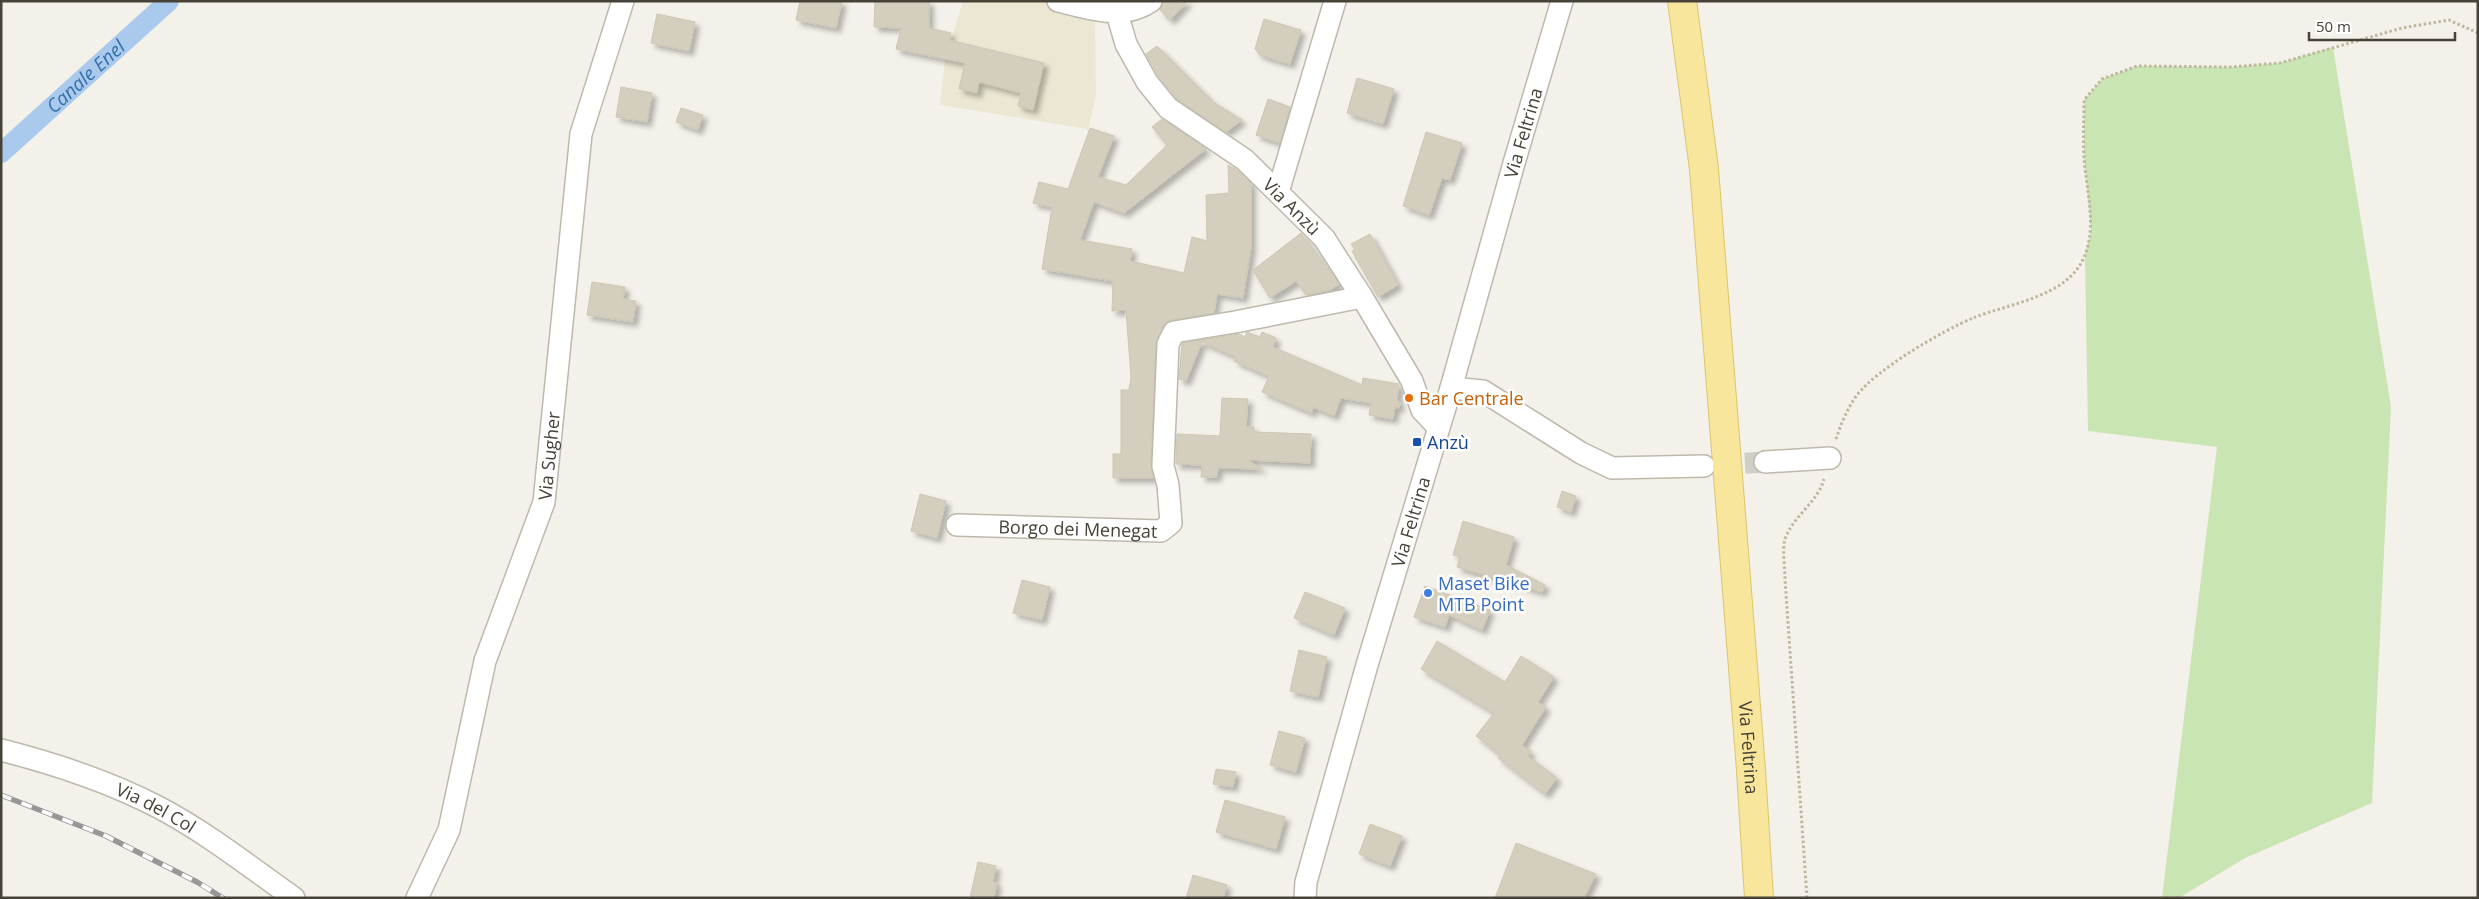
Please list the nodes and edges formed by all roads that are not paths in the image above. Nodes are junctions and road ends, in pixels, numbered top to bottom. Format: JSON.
{"nodes":[{"id":1,"x":623,"y":1,"type":"edge"},
{"id":2,"x":1058,"y":1,"type":"edge"},
{"id":3,"x":1150,"y":1,"type":"edge"},
{"id":4,"x":1335,"y":1,"type":"edge"},
{"id":5,"x":1562,"y":1,"type":"edge"},
{"id":6,"x":1682,"y":1,"type":"edge"},
{"id":7,"x":1117,"y":13,"type":"junction"},
{"id":8,"x":1278,"y":192,"type":"junction"},
{"id":9,"x":1362,"y":297,"type":"junction"},
{"id":10,"x":1451,"y":388,"type":"junction"},
{"id":11,"x":1438,"y":428,"type":"junction"},
{"id":12,"x":1830,"y":458,"type":"road end"},
{"id":13,"x":1765,"y":462,"type":"tunnel mouth"},
{"id":14,"x":1704,"y":466,"type":"tunnel mouth"},
{"id":15,"x":957,"y":525,"type":"dead end"},
{"id":16,"x":1,"y":750,"type":"edge"},
{"id":17,"x":294,"y":898,"type":"edge"},
{"id":18,"x":417,"y":898,"type":"edge"},
{"id":19,"x":1305,"y":898,"type":"edge"},
{"id":20,"x":1760,"y":898,"type":"edge"}],
"edges":[{"from":1,"to":18,"type":"street","name":"Via Sugher"},
{"from":2,"to":7,"type":"street"},
{"from":3,"to":7,"type":"street"},
{"from":4,"to":8,"type":"street"},
{"from":5,"to":10,"type":"street","name":"Via Feltrina"},
{"from":6,"to":20,"type":"main road","name":"Via Feltrina"},
{"from":7,"to":8,"type":"street","name":"Via Anzù"},
{"from":8,"to":9,"type":"street","name":"Via Anzù"},
{"from":9,"to":11,"type":"street","name":"Via Anzù"},
{"from":9,"to":15,"type":"street","name":"Borgo dei Menegat"},
{"from":10,"to":11,"type":"street","name":"Via Feltrina"},
{"from":10,"to":14,"type":"street"},
{"from":11,"to":19,"type":"street","name":"Via Feltrina"},
{"from":12,"to":13,"type":"street"},
{"from":16,"to":17,"type":"street","name":"Via del Col"}]}
